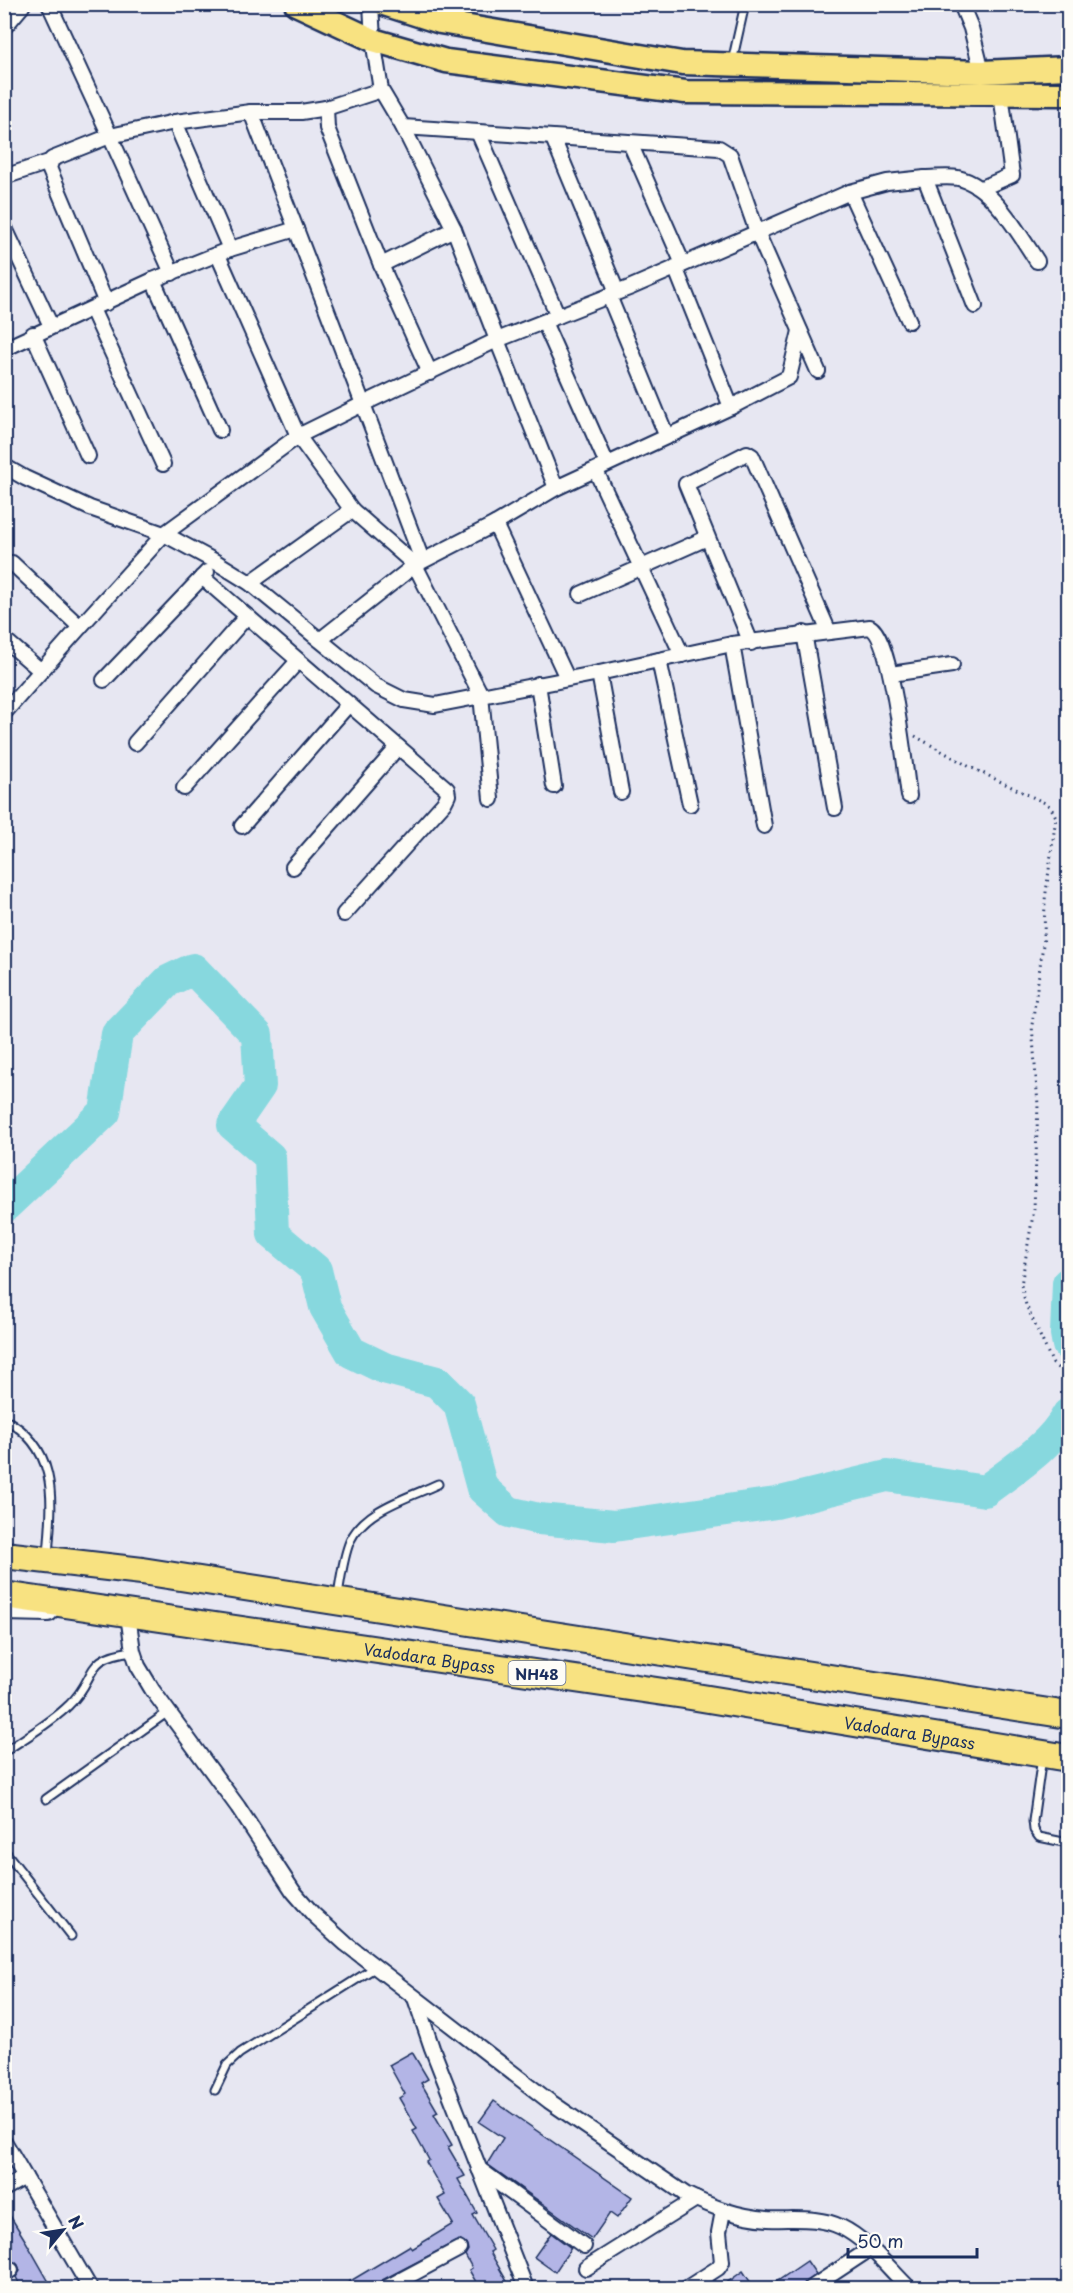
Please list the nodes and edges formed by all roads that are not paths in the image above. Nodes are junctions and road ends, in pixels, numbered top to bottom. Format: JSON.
{"nodes":[{"id":1,"x":20,"y":4,"type":"edge"},
{"id":2,"x":49,"y":4,"type":"edge"},
{"id":3,"x":296,"y":4,"type":"edge"},
{"id":4,"x":371,"y":4,"type":"edge"},
{"id":5,"x":384,"y":4,"type":"edge"},
{"id":6,"x":745,"y":4,"type":"edge"},
{"id":7,"x":961,"y":4,"type":"edge"},
{"id":8,"x":4,"y":23,"type":"edge"},
{"id":9,"x":373,"y":40,"type":"junction"},
{"id":10,"x":732,"y":64,"type":"junction"},
{"id":11,"x":1068,"y":68,"type":"edge"},
{"id":12,"x":982,"y":72,"type":"junction"},
{"id":13,"x":381,"y":90,"type":"junction"},
{"id":14,"x":1001,"y":94,"type":"junction"},
{"id":15,"x":1068,"y":94,"type":"edge"},
{"id":16,"x":326,"y":108,"type":"junction"},
{"id":17,"x":251,"y":112,"type":"junction"},
{"id":18,"x":175,"y":122,"type":"junction"},
{"id":19,"x":403,"y":127,"type":"junction"},
{"id":20,"x":478,"y":132,"type":"junction"},
{"id":21,"x":110,"y":136,"type":"junction"},
{"id":22,"x":552,"y":138,"type":"junction"},
{"id":23,"x":630,"y":143,"type":"junction"},
{"id":24,"x":49,"y":162,"type":"junction"},
{"id":25,"x":4,"y":177,"type":"edge"},
{"id":26,"x":925,"y":178,"type":"junction"},
{"id":27,"x":982,"y":188,"type":"junction"},
{"id":28,"x":850,"y":192,"type":"junction"},
{"id":29,"x":4,"y":226,"type":"edge"},
{"id":30,"x":296,"y":229,"type":"junction"},
{"id":31,"x":454,"y":229,"type":"junction"},
{"id":32,"x":757,"y":232,"type":"junction"},
{"id":33,"x":224,"y":252,"type":"junction"},
{"id":34,"x":1037,"y":261,"type":"dead end"},
{"id":35,"x":381,"y":264,"type":"junction"},
{"id":36,"x":679,"y":266,"type":"junction"},
{"id":37,"x":172,"y":273,"type":"junction"},
{"id":38,"x":153,"y":280,"type":"junction"},
{"id":39,"x":613,"y":294,"type":"junction"},
{"id":40,"x":106,"y":303,"type":"junction"},
{"id":41,"x":975,"y":306,"type":"dead end"},
{"id":42,"x":92,"y":309,"type":"junction"},
{"id":43,"x":558,"y":316,"type":"junction"},
{"id":44,"x":909,"y":321,"type":"dead end"},
{"id":45,"x":544,"y":322,"type":"junction"},
{"id":46,"x":51,"y":326,"type":"junction"},
{"id":47,"x":800,"y":330,"type":"junction"},
{"id":48,"x":33,"y":334,"type":"junction"},
{"id":49,"x":497,"y":340,"type":"junction"},
{"id":50,"x":4,"y":349,"type":"edge"},
{"id":51,"x":818,"y":370,"type":"dead end"},
{"id":52,"x":430,"y":373,"type":"junction"},
{"id":53,"x":363,"y":404,"type":"junction"},
{"id":54,"x":731,"y":407,"type":"junction"},
{"id":55,"x":220,"y":430,"type":"dead end"},
{"id":56,"x":298,"y":436,"type":"junction"},
{"id":57,"x":667,"y":436,"type":"junction"},
{"id":58,"x":88,"y":456,"type":"dead end"},
{"id":59,"x":164,"y":465,"type":"dead end"},
{"id":60,"x":4,"y":466,"type":"edge"},
{"id":61,"x":601,"y":468,"type":"junction"},
{"id":62,"x":556,"y":488,"type":"junction"},
{"id":63,"x":352,"y":510,"type":"junction"},
{"id":64,"x":495,"y":524,"type":"junction"},
{"id":65,"x":164,"y":534,"type":"junction"},
{"id":66,"x":707,"y":538,"type":"junction"},
{"id":67,"x":216,"y":562,"type":"junction"},
{"id":68,"x":12,"y":563,"type":"dead end"},
{"id":69,"x":418,"y":563,"type":"junction"},
{"id":70,"x":642,"y":567,"type":"junction"},
{"id":71,"x":202,"y":577,"type":"junction"},
{"id":72,"x":250,"y":583,"type":"junction"},
{"id":73,"x":581,"y":594,"type":"dead end"},
{"id":74,"x":247,"y":616,"type":"junction"},
{"id":75,"x":80,"y":627,"type":"junction"},
{"id":76,"x":829,"y":632,"type":"junction"},
{"id":77,"x":804,"y":633,"type":"junction"},
{"id":78,"x":4,"y":639,"type":"edge"},
{"id":79,"x":320,"y":640,"type":"junction"},
{"id":80,"x":751,"y":643,"type":"junction"},
{"id":81,"x":732,"y":644,"type":"junction"},
{"id":82,"x":682,"y":655,"type":"junction"},
{"id":83,"x":658,"y":660,"type":"junction"},
{"id":84,"x":298,"y":661,"type":"junction"},
{"id":85,"x":952,"y":664,"type":"dead end"},
{"id":86,"x":41,"y":671,"type":"junction"},
{"id":87,"x":599,"y":673,"type":"junction"},
{"id":88,"x":891,"y":674,"type":"junction"},
{"id":89,"x":567,"y":678,"type":"junction"},
{"id":90,"x":104,"y":680,"type":"dead end"},
{"id":91,"x":538,"y":684,"type":"junction"},
{"id":92,"x":481,"y":695,"type":"junction"},
{"id":93,"x":348,"y":705,"type":"junction"},
{"id":94,"x":4,"y":713,"type":"edge"},
{"id":95,"x":135,"y":743,"type":"dead end"},
{"id":96,"x":398,"y":747,"type":"junction"},
{"id":97,"x":554,"y":786,"type":"dead end"},
{"id":98,"x":184,"y":788,"type":"dead end"},
{"id":99,"x":621,"y":792,"type":"dead end"},
{"id":100,"x":909,"y":796,"type":"dead end"},
{"id":101,"x":491,"y":799,"type":"dead end"},
{"id":102,"x":690,"y":804,"type":"dead end"},
{"id":103,"x":835,"y":808,"type":"dead end"},
{"id":104,"x":242,"y":826,"type":"dead end"},
{"id":105,"x":764,"y":826,"type":"dead end"},
{"id":106,"x":293,"y":867,"type":"dead end"},
{"id":107,"x":344,"y":914,"type":"dead end"},
{"id":108,"x":4,"y":1419,"type":"edge"},
{"id":109,"x":438,"y":1484,"type":"dead end"},
{"id":110,"x":21,"y":1556,"type":"edge"},
{"id":111,"x":4,"y":1595,"type":"edge"},
{"id":112,"x":338,"y":1601,"type":"junction"},
{"id":113,"x":4,"y":1610,"type":"edge"},
{"id":114,"x":121,"y":1614,"type":"junction"},
{"id":115,"x":133,"y":1650,"type":"junction"},
{"id":116,"x":168,"y":1712,"type":"junction"},
{"id":117,"x":1068,"y":1714,"type":"edge"},
{"id":118,"x":4,"y":1752,"type":"edge"},
{"id":119,"x":1042,"y":1754,"type":"junction"},
{"id":120,"x":1068,"y":1758,"type":"edge"},
{"id":121,"x":46,"y":1798,"type":"dead end"},
{"id":122,"x":1068,"y":1843,"type":"edge"},
{"id":123,"x":4,"y":1850,"type":"edge"},
{"id":124,"x":70,"y":1936,"type":"dead end"},
{"id":125,"x":376,"y":1967,"type":"junction"},
{"id":126,"x":416,"y":1998,"type":"junction"},
{"id":127,"x":215,"y":2090,"type":"dead end"},
{"id":128,"x":4,"y":2141,"type":"edge"},
{"id":129,"x":479,"y":2169,"type":"junction"},
{"id":130,"x":25,"y":2177,"type":"junction"},
{"id":131,"x":4,"y":2189,"type":"edge"},
{"id":132,"x":696,"y":2199,"type":"junction"},
{"id":133,"x":723,"y":2211,"type":"junction"},
{"id":134,"x":584,"y":2246,"type":"dead end"},
{"id":135,"x":459,"y":2249,"type":"dead end"},
{"id":136,"x":870,"y":2249,"type":"junction"},
{"id":137,"x":586,"y":2268,"type":"dead end"},
{"id":138,"x":90,"y":2289,"type":"edge"},
{"id":139,"x":386,"y":2289,"type":"edge"},
{"id":140,"x":526,"y":2289,"type":"edge"},
{"id":141,"x":687,"y":2289,"type":"edge"},
{"id":142,"x":811,"y":2289,"type":"edge"},
{"id":143,"x":909,"y":2289,"type":"edge"}],
"edges":[{"from":1,"to":8,"type":"street"},
{"from":2,"to":21,"type":"street"},
{"from":3,"to":9,"type":"main road"},
{"from":4,"to":9,"type":"street"},
{"from":5,"to":10,"type":"main road"},
{"from":6,"to":10,"type":"lane"},
{"from":7,"to":12,"type":"street"},
{"from":9,"to":13,"type":"street"},
{"from":9,"to":14,"type":"main road"},
{"from":10,"to":12,"type":"main road"},
{"from":11,"to":12,"type":"main road"},
{"from":13,"to":16,"type":"street"},
{"from":13,"to":19,"type":"street"},
{"from":14,"to":15,"type":"main road"},
{"from":14,"to":27,"type":"street"},
{"from":16,"to":17,"type":"street"},
{"from":16,"to":35,"type":"street"},
{"from":17,"to":18,"type":"street"},
{"from":17,"to":30,"type":"street"},
{"from":18,"to":21,"type":"street"},
{"from":18,"to":33,"type":"street"},
{"from":19,"to":20,"type":"street"},
{"from":19,"to":31,"type":"street"},
{"from":20,"to":22,"type":"street"},
{"from":20,"to":43,"type":"street"},
{"from":21,"to":24,"type":"street"},
{"from":21,"to":37,"type":"street"},
{"from":22,"to":23,"type":"street"},
{"from":22,"to":39,"type":"street"},
{"from":23,"to":32,"type":"street"},
{"from":23,"to":36,"type":"street"},
{"from":24,"to":25,"type":"street"},
{"from":24,"to":40,"type":"street"},
{"from":26,"to":27,"type":"street"},
{"from":26,"to":28,"type":"street"},
{"from":26,"to":41,"type":"street"},
{"from":27,"to":34,"type":"street"},
{"from":28,"to":32,"type":"street"},
{"from":28,"to":44,"type":"street"},
{"from":29,"to":46,"type":"street"},
{"from":30,"to":33,"type":"street"},
{"from":30,"to":53,"type":"street"},
{"from":31,"to":35,"type":"street"},
{"from":31,"to":49,"type":"street"},
{"from":32,"to":36,"type":"street"},
{"from":32,"to":47,"type":"street"},
{"from":33,"to":37,"type":"street"},
{"from":33,"to":56,"type":"street"},
{"from":35,"to":52,"type":"street"},
{"from":36,"to":39,"type":"street"},
{"from":36,"to":54,"type":"street"},
{"from":37,"to":38,"type":"street"},
{"from":38,"to":40,"type":"street"},
{"from":38,"to":55,"type":"street"},
{"from":39,"to":43,"type":"street"},
{"from":39,"to":57,"type":"street"},
{"from":40,"to":42,"type":"street"},
{"from":42,"to":46,"type":"street"},
{"from":42,"to":59,"type":"street"},
{"from":43,"to":45,"type":"street"},
{"from":45,"to":49,"type":"street"},
{"from":45,"to":61,"type":"street"},
{"from":46,"to":48,"type":"street"},
{"from":47,"to":51,"type":"street"},
{"from":47,"to":54,"type":"street"},
{"from":48,"to":50,"type":"street"},
{"from":48,"to":58,"type":"street"},
{"from":49,"to":52,"type":"street"},
{"from":49,"to":62,"type":"street"},
{"from":52,"to":53,"type":"street"},
{"from":53,"to":56,"type":"street"},
{"from":53,"to":69,"type":"street"},
{"from":54,"to":57,"type":"street"},
{"from":56,"to":63,"type":"street"},
{"from":56,"to":65,"type":"street"},
{"from":57,"to":61,"type":"street"},
{"from":60,"to":65,"type":"street"},
{"from":61,"to":62,"type":"street"},
{"from":61,"to":70,"type":"street"},
{"from":62,"to":64,"type":"street"},
{"from":63,"to":69,"type":"street"},
{"from":63,"to":72,"type":"street"},
{"from":64,"to":69,"type":"street"},
{"from":64,"to":89,"type":"street"},
{"from":65,"to":67,"type":"street"},
{"from":65,"to":75,"type":"street"},
{"from":66,"to":70,"type":"street"},
{"from":66,"to":76,"type":"street"},
{"from":66,"to":80,"type":"street"},
{"from":67,"to":71,"type":"street"},
{"from":67,"to":72,"type":"street"},
{"from":68,"to":75,"type":"street"},
{"from":69,"to":79,"type":"street"},
{"from":69,"to":92,"type":"street"},
{"from":70,"to":73,"type":"street"},
{"from":70,"to":82,"type":"street"},
{"from":71,"to":74,"type":"street"},
{"from":71,"to":90,"type":"street"},
{"from":72,"to":79,"type":"street"},
{"from":74,"to":84,"type":"street"},
{"from":74,"to":95,"type":"street"},
{"from":75,"to":86,"type":"street"},
{"from":76,"to":77,"type":"street"},
{"from":76,"to":88,"type":"street"},
{"from":77,"to":80,"type":"street"},
{"from":77,"to":103,"type":"street"},
{"from":78,"to":86,"type":"street"},
{"from":79,"to":92,"type":"street"},
{"from":80,"to":81,"type":"street"},
{"from":81,"to":82,"type":"street"},
{"from":81,"to":105,"type":"street"},
{"from":82,"to":83,"type":"street"},
{"from":83,"to":87,"type":"street"},
{"from":83,"to":102,"type":"street"},
{"from":84,"to":93,"type":"street"},
{"from":84,"to":98,"type":"street"},
{"from":85,"to":88,"type":"street"},
{"from":86,"to":94,"type":"street"},
{"from":87,"to":89,"type":"street"},
{"from":87,"to":99,"type":"street"},
{"from":88,"to":100,"type":"street"},
{"from":89,"to":91,"type":"street"},
{"from":91,"to":92,"type":"street"},
{"from":91,"to":97,"type":"street"},
{"from":92,"to":101,"type":"street"},
{"from":93,"to":96,"type":"street"},
{"from":93,"to":104,"type":"street"},
{"from":96,"to":106,"type":"street"},
{"from":96,"to":107,"type":"street"},
{"from":108,"to":110,"type":"lane"},
{"from":109,"to":112,"type":"lane"},
{"from":110,"to":112,"type":"highway"},
{"from":111,"to":114,"type":"highway","name":"Vadodara Bypass","number":"NH48"},
{"from":112,"to":117,"type":"highway"},
{"from":113,"to":114,"type":"street"},
{"from":114,"to":115,"type":"street"},
{"from":114,"to":119,"type":"highway","name":"Vadodara Bypass","number":"NH48"},
{"from":115,"to":116,"type":"street"},
{"from":115,"to":118,"type":"lane"},
{"from":116,"to":121,"type":"lane"},
{"from":116,"to":125,"type":"street"},
{"from":119,"to":120,"type":"highway","name":"Vadodara Bypass","number":"NH48"},
{"from":119,"to":122,"type":"lane"},
{"from":123,"to":124,"type":"lane"},
{"from":125,"to":126,"type":"street"},
{"from":125,"to":127,"type":"lane"},
{"from":126,"to":129,"type":"street"},
{"from":126,"to":132,"type":"street"},
{"from":128,"to":130,"type":"street"},
{"from":129,"to":134,"type":"street"},
{"from":129,"to":140,"type":"street"},
{"from":130,"to":131,"type":"street"},
{"from":130,"to":138,"type":"street"},
{"from":132,"to":133,"type":"street"},
{"from":132,"to":137,"type":"street"},
{"from":133,"to":136,"type":"street"},
{"from":133,"to":141,"type":"street"},
{"from":135,"to":139,"type":"street"},
{"from":136,"to":142,"type":"street"},
{"from":136,"to":143,"type":"street"}]}
